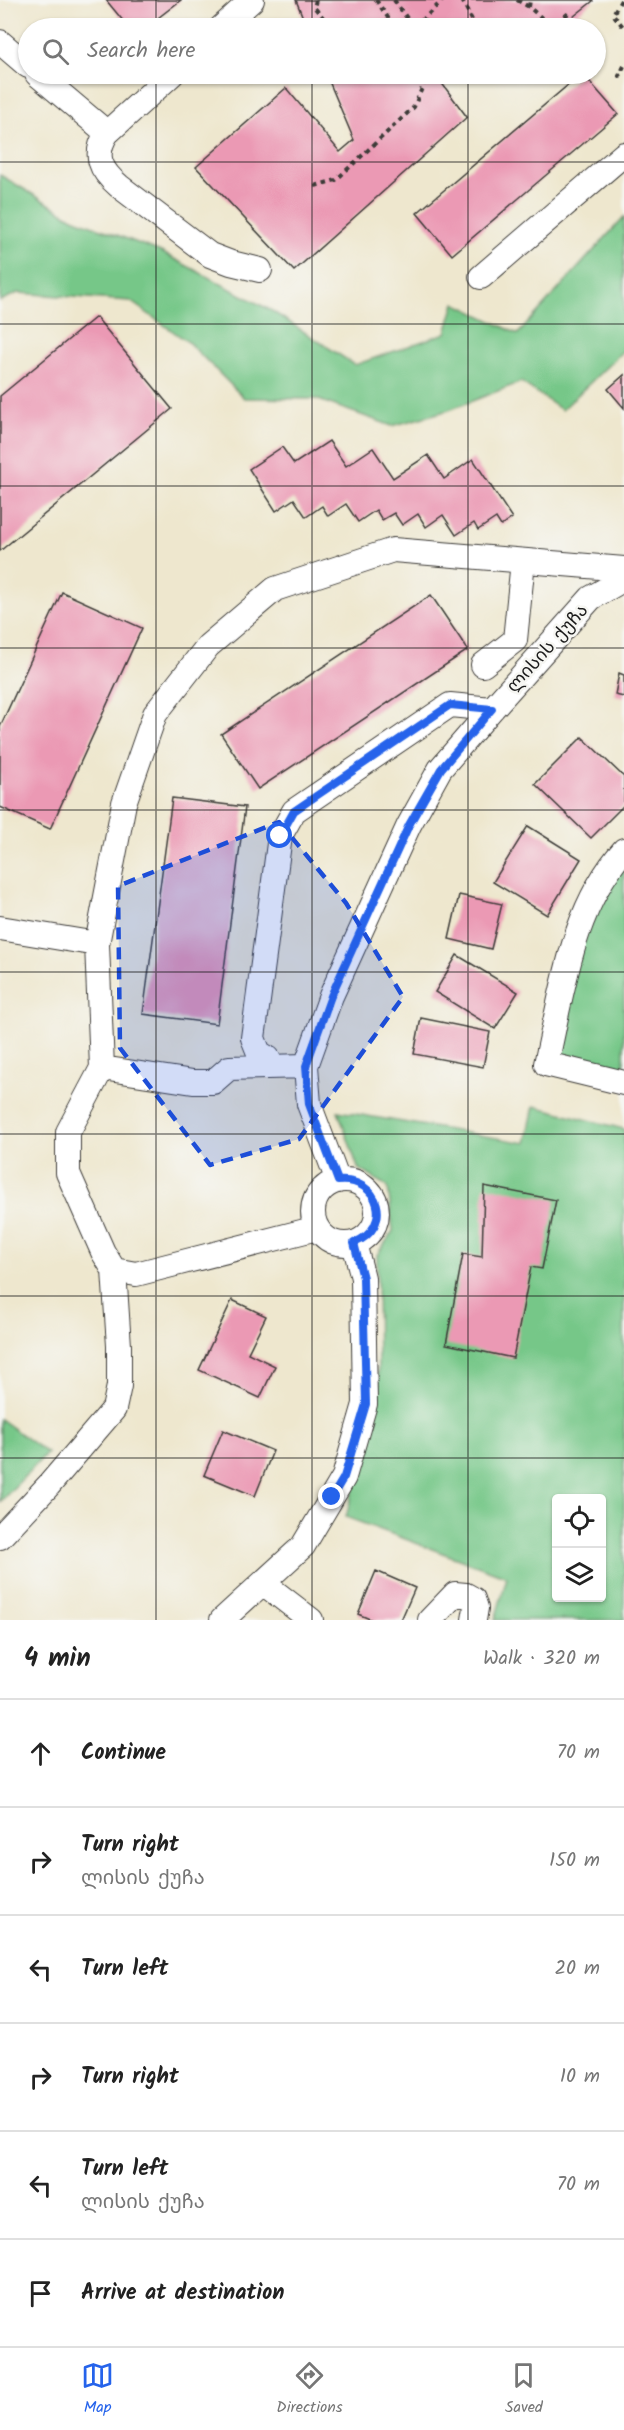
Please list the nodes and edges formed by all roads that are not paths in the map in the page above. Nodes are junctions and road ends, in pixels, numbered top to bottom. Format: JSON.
{"nodes":[{"id":1,"x":252,"y":0,"type":"edge"},
{"id":2,"x":232,"y":18,"type":"edge"},
{"id":3,"x":0,"y":42,"type":"edge"},
{"id":4,"x":18,"y":57,"type":"edge"},
{"id":5,"x":49,"y":84,"type":"edge"},
{"id":6,"x":161,"y":84,"type":"edge"},
{"id":7,"x":107,"y":133,"type":"junction"},
{"id":8,"x":624,"y":154,"type":"edge"},
{"id":9,"x":260,"y":270,"type":"dead end"},
{"id":10,"x":481,"y":277,"type":"dead end"},
{"id":11,"x":523,"y":561,"type":"junction"},
{"id":12,"x":624,"y":569,"type":"edge"},
{"id":13,"x":624,"y":579,"type":"edge"},
{"id":14,"x":483,"y":665,"type":"dead end"},
{"id":15,"x":492,"y":709,"type":"junction"},
{"id":16,"x":624,"y":850,"type":"edge"},
{"id":17,"x":0,"y":928,"type":"edge"},
{"id":18,"x":97,"y":944,"type":"junction"},
{"id":19,"x":268,"y":1058,"type":"dead end"},
{"id":20,"x":306,"y":1066,"type":"junction"},
{"id":21,"x":102,"y":1068,"type":"junction"},
{"id":22,"x":624,"y":1083,"type":"edge"},
{"id":23,"x":338,"y":1181,"type":"junction"},
{"id":24,"x":317,"y":1228,"type":"junction"},
{"id":25,"x":354,"y":1243,"type":"junction"},
{"id":26,"x":114,"y":1270,"type":"junction"},
{"id":27,"x":0,"y":1537,"type":"edge"},
{"id":28,"x":263,"y":1583,"type":"junction"},
{"id":29,"x":222,"y":1620,"type":"edge"},
{"id":30,"x":311,"y":1620,"type":"edge"},
{"id":31,"x":430,"y":1620,"type":"edge"},
{"id":32,"x":474,"y":1620,"type":"edge"}],
"edges":[{"from":1,"to":2,"type":"street"},
{"from":3,"to":4,"type":"street"},
{"from":5,"to":7,"type":"street"},
{"from":6,"to":7,"type":"street"},
{"from":7,"to":9,"type":"street"},
{"from":8,"to":10,"type":"street"},
{"from":11,"to":12,"type":"street"},
{"from":11,"to":14,"type":"street"},
{"from":11,"to":18,"type":"street"},
{"from":13,"to":15,"type":"street","name":"ლისის ქუჩა"},
{"from":15,"to":19,"type":"street"},
{"from":15,"to":20,"type":"street","name":"ლისის ქუჩა"},
{"from":16,"to":22,"type":"street"},
{"from":17,"to":18,"type":"street"},
{"from":18,"to":21,"type":"street"},
{"from":20,"to":21,"type":"street"},
{"from":20,"to":23,"type":"street","name":"ლისის ქუჩა"},
{"from":21,"to":26,"type":"street"},
{"from":23,"to":24,"type":"street"},
{"from":23,"to":25,"type":"street"},
{"from":24,"to":25,"type":"street"},
{"from":24,"to":26,"type":"street"},
{"from":25,"to":28,"type":"street"},
{"from":26,"to":27,"type":"street"},
{"from":28,"to":29,"type":"street"},
{"from":28,"to":30,"type":"street"},
{"from":31,"to":32,"type":"street"}]}
